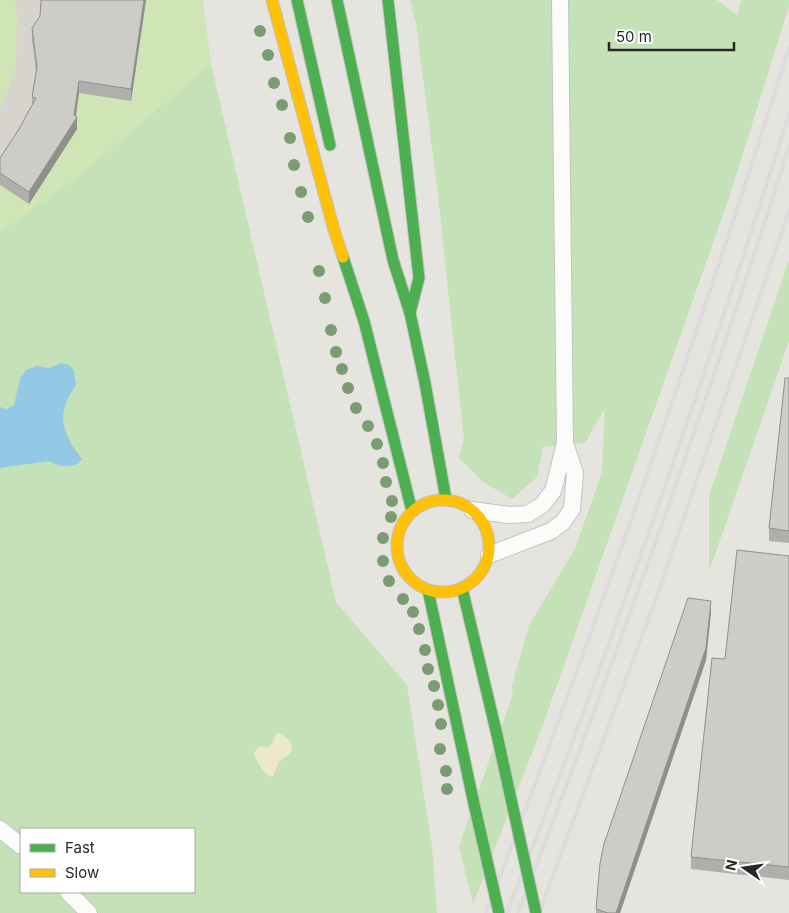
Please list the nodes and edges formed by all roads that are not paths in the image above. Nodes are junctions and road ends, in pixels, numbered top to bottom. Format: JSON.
{"nodes":[{"id":1,"x":272,"y":0,"type":"edge"},
{"id":2,"x":297,"y":0,"type":"edge"},
{"id":3,"x":337,"y":0,"type":"edge"},
{"id":4,"x":388,"y":0,"type":"edge"},
{"id":5,"x":560,"y":0,"type":"edge"},
{"id":6,"x":378,"y":20,"type":"dead end"},
{"id":7,"x":403,"y":137,"type":"junction"},
{"id":8,"x":332,"y":152,"type":"dead end"},
{"id":9,"x":354,"y":256,"type":"dead end"},
{"id":10,"x":410,"y":313,"type":"junction"},
{"id":11,"x":364,"y":321,"type":"junction"},
{"id":12,"x":565,"y":443,"type":"junction"},
{"id":13,"x":446,"y":499,"type":"junction"},
{"id":14,"x":472,"y":510,"type":"junction"},
{"id":15,"x":412,"y":511,"type":"junction"},
{"id":16,"x":488,"y":555,"type":"junction"},
{"id":17,"x":462,"y":588,"type":"junction"},
{"id":18,"x":428,"y":590,"type":"junction"},
{"id":19,"x":0,"y":829,"type":"edge"},
{"id":20,"x":20,"y":845,"type":"edge"},
{"id":21,"x":69,"y":893,"type":"edge"},
{"id":22,"x":89,"y":913,"type":"edge"},
{"id":23,"x":499,"y":913,"type":"edge"},
{"id":24,"x":536,"y":913,"type":"edge"}],
"edges":[{"from":1,"to":11,"type":"highway"},
{"from":2,"to":8,"type":"highway"},
{"from":3,"to":10,"type":"highway"},
{"from":4,"to":7,"type":"highway"},
{"from":5,"to":12,"type":"street"},
{"from":6,"to":7,"type":"highway"},
{"from":7,"to":10,"type":"highway"},
{"from":9,"to":11,"type":"highway"},
{"from":10,"to":13,"type":"highway"},
{"from":11,"to":15,"type":"highway"},
{"from":12,"to":14,"type":"street"},
{"from":12,"to":16,"type":"street"},
{"from":13,"to":14,"type":"highway"},
{"from":13,"to":15,"type":"highway"},
{"from":14,"to":16,"type":"highway"},
{"from":15,"to":18,"type":"highway"},
{"from":16,"to":17,"type":"highway"},
{"from":17,"to":18,"type":"highway"},
{"from":17,"to":24,"type":"highway","bridge":true},
{"from":18,"to":23,"type":"highway","bridge":true},
{"from":19,"to":20,"type":"street"},
{"from":21,"to":22,"type":"street"}]}
